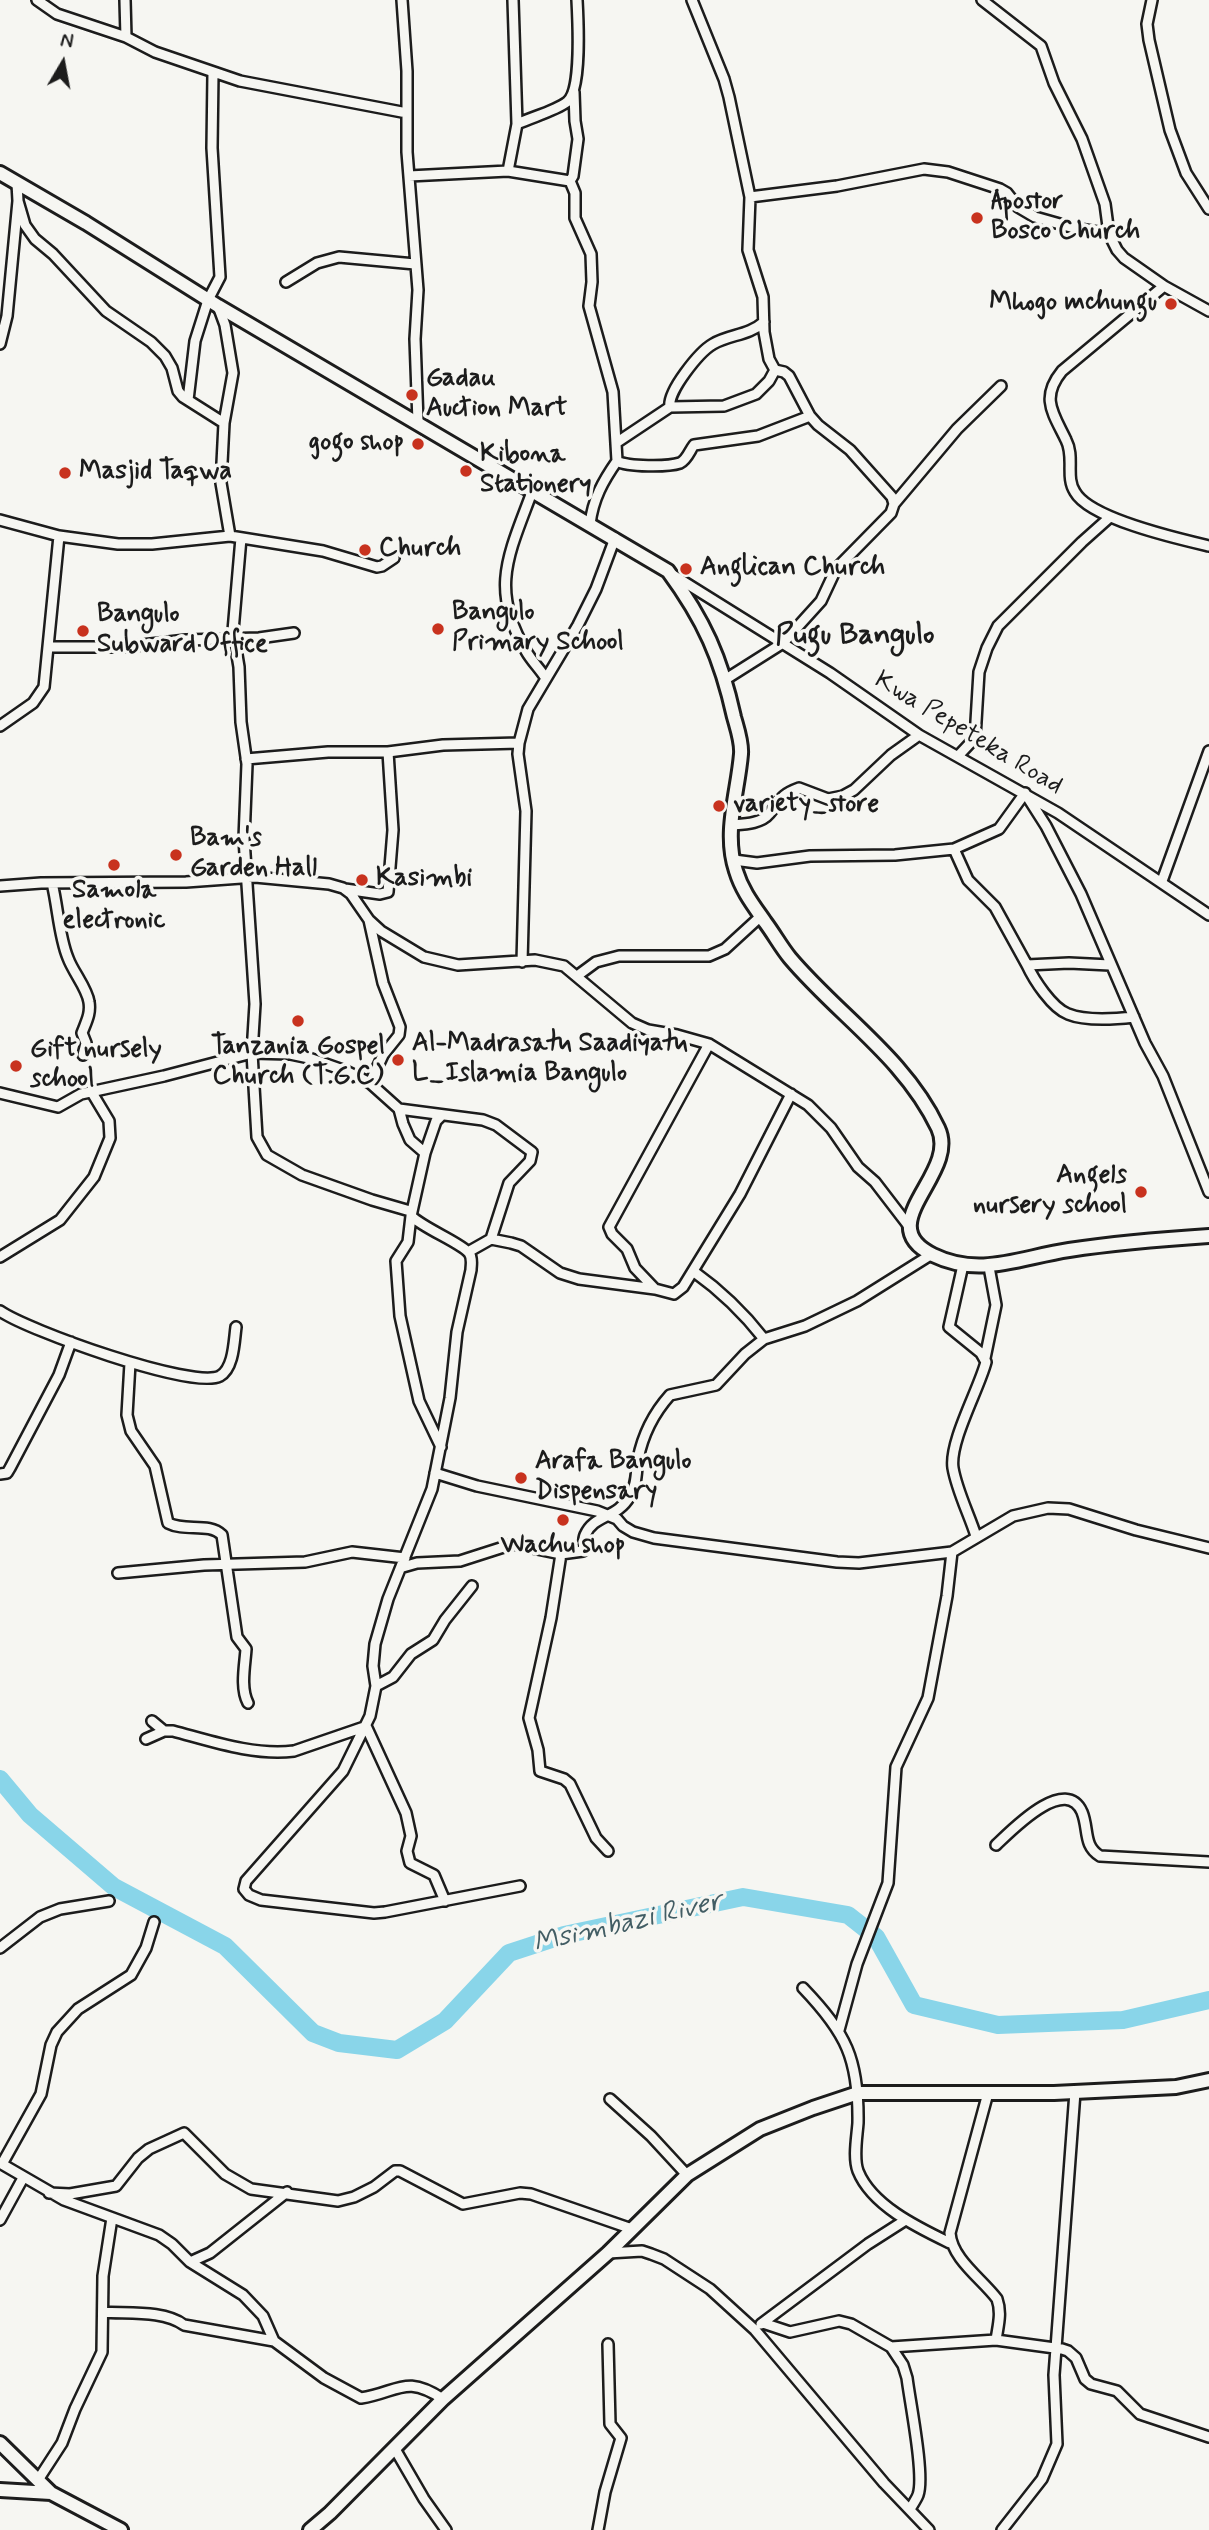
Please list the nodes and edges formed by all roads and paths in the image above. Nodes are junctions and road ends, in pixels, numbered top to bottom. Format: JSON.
{"nodes":[{"id":1,"x":37,"y":0,"type":"edge"},
{"id":2,"x":125,"y":0,"type":"edge"},
{"id":3,"x":402,"y":0,"type":"edge"},
{"id":4,"x":513,"y":0,"type":"edge"},
{"id":5,"x":577,"y":0,"type":"edge"},
{"id":6,"x":692,"y":0,"type":"edge"},
{"id":7,"x":982,"y":0,"type":"edge"},
{"id":8,"x":1152,"y":0,"type":"edge"},
{"id":9,"x":126,"y":37,"type":"junction"},
{"id":10,"x":213,"y":73,"type":"junction"},
{"id":11,"x":574,"y":92,"type":"junction"},
{"id":12,"x":407,"y":113,"type":"junction"},
{"id":13,"x":517,"y":124,"type":"junction"},
{"id":14,"x":508,"y":171,"type":"junction"},
{"id":15,"x":0,"y":173,"type":"edge"},
{"id":16,"x":409,"y":176,"type":"junction"},
{"id":17,"x":570,"y":181,"type":"junction"},
{"id":18,"x":17,"y":183,"type":"junction"},
{"id":19,"x":750,"y":197,"type":"junction"},
{"id":20,"x":18,"y":201,"type":"junction"},
{"id":21,"x":1209,"y":209,"type":"edge"},
{"id":22,"x":1109,"y":234,"type":"junction"},
{"id":23,"x":415,"y":264,"type":"junction"},
{"id":24,"x":286,"y":282,"type":"dead end"},
{"id":25,"x":1164,"y":286,"type":"junction"},
{"id":26,"x":213,"y":303,"type":"junction"},
{"id":27,"x":1209,"y":311,"type":"edge"},
{"id":28,"x":764,"y":322,"type":"junction"},
{"id":29,"x":0,"y":344,"type":"edge"},
{"id":30,"x":775,"y":370,"type":"junction"},
{"id":31,"x":1001,"y":386,"type":"dead end"},
{"id":32,"x":188,"y":400,"type":"junction"},
{"id":33,"x":670,"y":407,"type":"junction"},
{"id":34,"x":810,"y":416,"type":"junction"},
{"id":35,"x":418,"y":422,"type":"junction"},
{"id":36,"x":224,"y":423,"type":"junction"},
{"id":37,"x":617,"y":443,"type":"junction"},
{"id":38,"x":617,"y":461,"type":"junction"},
{"id":39,"x":532,"y":492,"type":"junction"},
{"id":40,"x":894,"y":504,"type":"junction"},
{"id":41,"x":1110,"y":517,"type":"junction"},
{"id":42,"x":0,"y":520,"type":"edge"},
{"id":43,"x":590,"y":524,"type":"junction"},
{"id":44,"x":60,"y":536,"type":"junction"},
{"id":45,"x":230,"y":536,"type":"junction"},
{"id":46,"x":241,"y":538,"type":"junction"},
{"id":47,"x":615,"y":538,"type":"junction"},
{"id":48,"x":1209,"y":546,"type":"edge"},
{"id":49,"x":394,"y":558,"type":"dead end"},
{"id":50,"x":668,"y":571,"type":"junction"},
{"id":51,"x":294,"y":633,"type":"dead end"},
{"id":52,"x":233,"y":640,"type":"junction"},
{"id":53,"x":783,"y":643,"type":"junction"},
{"id":54,"x":50,"y":647,"type":"junction"},
{"id":55,"x":545,"y":677,"type":"junction"},
{"id":56,"x":726,"y":678,"type":"junction"},
{"id":57,"x":0,"y":726,"type":"edge"},
{"id":58,"x":919,"y":735,"type":"junction"},
{"id":59,"x":519,"y":743,"type":"junction"},
{"id":60,"x":1209,"y":751,"type":"edge"},
{"id":61,"x":388,"y":752,"type":"junction"},
{"id":62,"x":959,"y":755,"type":"junction"},
{"id":63,"x":246,"y":759,"type":"junction"},
{"id":64,"x":1025,"y":793,"type":"junction"},
{"id":65,"x":731,"y":824,"type":"junction"},
{"id":66,"x":954,"y":849,"type":"junction"},
{"id":67,"x":734,"y":860,"type":"junction"},
{"id":68,"x":246,"y":878,"type":"junction"},
{"id":69,"x":1162,"y":881,"type":"junction"},
{"id":70,"x":52,"y":883,"type":"junction"},
{"id":71,"x":0,"y":886,"type":"edge"},
{"id":72,"x":343,"y":888,"type":"junction"},
{"id":73,"x":1209,"y":915,"type":"edge"},
{"id":74,"x":761,"y":916,"type":"junction"},
{"id":75,"x":369,"y":920,"type":"junction"},
{"id":76,"x":522,"y":962,"type":"junction"},
{"id":77,"x":1027,"y":965,"type":"junction"},
{"id":78,"x":1110,"y":965,"type":"junction"},
{"id":79,"x":577,"y":975,"type":"junction"},
{"id":80,"x":1134,"y":1017,"type":"junction"},
{"id":81,"x":709,"y":1044,"type":"junction"},
{"id":82,"x":252,"y":1053,"type":"junction"},
{"id":83,"x":83,"y":1055,"type":"dead end"},
{"id":84,"x":370,"y":1083,"type":"junction"},
{"id":85,"x":91,"y":1091,"type":"junction"},
{"id":86,"x":0,"y":1093,"type":"edge"},
{"id":87,"x":791,"y":1094,"type":"junction"},
{"id":88,"x":399,"y":1109,"type":"junction"},
{"id":89,"x":441,"y":1116,"type":"junction"},
{"id":90,"x":425,"y":1153,"type":"junction"},
{"id":91,"x":1205,"y":1166,"type":"edge"},
{"id":92,"x":1209,"y":1192,"type":"edge"},
{"id":93,"x":411,"y":1213,"type":"junction"},
{"id":94,"x":908,"y":1225,"type":"junction"},
{"id":95,"x":1209,"y":1236,"type":"edge"},
{"id":96,"x":491,"y":1239,"type":"junction"},
{"id":97,"x":468,"y":1252,"type":"junction"},
{"id":98,"x":932,"y":1254,"type":"junction"},
{"id":99,"x":0,"y":1257,"type":"edge"},
{"id":100,"x":963,"y":1265,"type":"junction"},
{"id":101,"x":989,"y":1266,"type":"junction"},
{"id":102,"x":693,"y":1271,"type":"junction"},
{"id":103,"x":655,"y":1289,"type":"junction"},
{"id":104,"x":0,"y":1311,"type":"edge"},
{"id":105,"x":236,"y":1327,"type":"dead end"},
{"id":106,"x":764,"y":1339,"type":"junction"},
{"id":107,"x":71,"y":1342,"type":"junction"},
{"id":108,"x":985,"y":1358,"type":"junction"},
{"id":109,"x":130,"y":1363,"type":"junction"},
{"id":110,"x":441,"y":1447,"type":"junction"},
{"id":111,"x":435,"y":1473,"type":"junction"},
{"id":112,"x":0,"y":1474,"type":"edge"},
{"id":113,"x":609,"y":1515,"type":"junction"},
{"id":114,"x":976,"y":1536,"type":"junction"},
{"id":115,"x":1209,"y":1548,"type":"edge"},
{"id":116,"x":952,"y":1552,"type":"junction"},
{"id":117,"x":561,"y":1554,"type":"junction"},
{"id":118,"x":404,"y":1563,"type":"junction"},
{"id":119,"x":226,"y":1564,"type":"junction"},
{"id":120,"x":118,"y":1573,"type":"dead end"},
{"id":121,"x":472,"y":1586,"type":"dead end"},
{"id":122,"x":376,"y":1686,"type":"junction"},
{"id":123,"x":248,"y":1703,"type":"dead end"},
{"id":124,"x":152,"y":1721,"type":"dead end"},
{"id":125,"x":366,"y":1726,"type":"junction"},
{"id":126,"x":164,"y":1731,"type":"junction"},
{"id":127,"x":146,"y":1740,"type":"dead end"},
{"id":128,"x":996,"y":1844,"type":"dead end"},
{"id":129,"x":608,"y":1851,"type":"dead end"},
{"id":130,"x":1209,"y":1862,"type":"edge"},
{"id":131,"x":520,"y":1886,"type":"dead end"},
{"id":132,"x":109,"y":1901,"type":"dead end"},
{"id":133,"x":445,"y":1901,"type":"junction"},
{"id":134,"x":154,"y":1922,"type":"dead end"},
{"id":135,"x":0,"y":1948,"type":"edge"},
{"id":136,"x":803,"y":1988,"type":"dead end"},
{"id":137,"x":839,"y":2030,"type":"junction"},
{"id":138,"x":1209,"y":2080,"type":"edge"},
{"id":139,"x":1075,"y":2092,"type":"junction"},
{"id":140,"x":858,"y":2093,"type":"junction"},
{"id":141,"x":988,"y":2093,"type":"junction"},
{"id":142,"x":610,"y":2099,"type":"dead end"},
{"id":143,"x":1,"y":2164,"type":"edge"},
{"id":144,"x":687,"y":2175,"type":"junction"},
{"id":145,"x":23,"y":2178,"type":"junction"},
{"id":146,"x":287,"y":2192,"type":"junction"},
{"id":147,"x":49,"y":2193,"type":"junction"},
{"id":148,"x":1,"y":2214,"type":"edge"},
{"id":149,"x":112,"y":2218,"type":"junction"},
{"id":150,"x":904,"y":2221,"type":"junction"},
{"id":151,"x":632,"y":2229,"type":"junction"},
{"id":152,"x":950,"y":2243,"type":"junction"},
{"id":153,"x":608,"y":2253,"type":"junction"},
{"id":154,"x":190,"y":2262,"type":"junction"},
{"id":155,"x":103,"y":2312,"type":"junction"},
{"id":156,"x":763,"y":2323,"type":"junction"},
{"id":157,"x":755,"y":2330,"type":"junction"},
{"id":158,"x":996,"y":2340,"type":"junction"},
{"id":159,"x":274,"y":2341,"type":"junction"},
{"id":160,"x":608,"y":2344,"type":"dead end"},
{"id":161,"x":891,"y":2347,"type":"junction"},
{"id":162,"x":1056,"y":2349,"type":"junction"},
{"id":163,"x":443,"y":2399,"type":"junction"},
{"id":164,"x":1209,"y":2437,"type":"edge"},
{"id":165,"x":0,"y":2444,"type":"edge"},
{"id":166,"x":395,"y":2449,"type":"junction"},
{"id":167,"x":38,"y":2480,"type":"junction"},
{"id":168,"x":0,"y":2490,"type":"edge"},
{"id":169,"x":51,"y":2493,"type":"junction"},
{"id":170,"x":910,"y":2509,"type":"junction"},
{"id":171,"x":121,"y":2530,"type":"edge"},
{"id":172,"x":310,"y":2530,"type":"edge"},
{"id":173,"x":446,"y":2530,"type":"edge"},
{"id":174,"x":598,"y":2530,"type":"edge"},
{"id":175,"x":929,"y":2530,"type":"edge"},
{"id":176,"x":1002,"y":2530,"type":"edge"}],
"edges":[{"from":1,"to":9,"type":"street"},
{"from":2,"to":9,"type":"street"},
{"from":3,"to":12,"type":"street"},
{"from":4,"to":13,"type":"street"},
{"from":5,"to":11,"type":"street"},
{"from":6,"to":19,"type":"street"},
{"from":7,"to":22,"type":"street"},
{"from":8,"to":21,"type":"street"},
{"from":9,"to":10,"type":"street"},
{"from":10,"to":12,"type":"street"},
{"from":10,"to":26,"type":"street"},
{"from":11,"to":13,"type":"street"},
{"from":11,"to":17,"type":"street"},
{"from":12,"to":16,"type":"street"},
{"from":13,"to":14,"type":"street"},
{"from":14,"to":16,"type":"street"},
{"from":14,"to":17,"type":"street"},
{"from":15,"to":18,"type":"street"},
{"from":16,"to":23,"type":"street"},
{"from":17,"to":37,"type":"street"},
{"from":18,"to":20,"type":"street"},
{"from":18,"to":26,"type":"street"},
{"from":19,"to":22,"type":"street"},
{"from":19,"to":28,"type":"street"},
{"from":20,"to":29,"type":"street"},
{"from":20,"to":32,"type":"street"},
{"from":22,"to":25,"type":"street"},
{"from":23,"to":24,"type":"street"},
{"from":23,"to":35,"type":"street"},
{"from":25,"to":27,"type":"street"},
{"from":25,"to":41,"type":"street"},
{"from":26,"to":32,"type":"street"},
{"from":26,"to":35,"type":"street"},
{"from":26,"to":36,"type":"street"},
{"from":28,"to":30,"type":"street"},
{"from":28,"to":33,"type":"street"},
{"from":30,"to":33,"type":"street"},
{"from":30,"to":34,"type":"street"},
{"from":31,"to":40,"type":"street"},
{"from":32,"to":36,"type":"street"},
{"from":33,"to":37,"type":"street"},
{"from":34,"to":38,"type":"street"},
{"from":34,"to":40,"type":"street"},
{"from":35,"to":39,"type":"street"},
{"from":36,"to":45,"type":"street"},
{"from":37,"to":38,"type":"street"},
{"from":38,"to":43,"type":"street"},
{"from":39,"to":43,"type":"street"},
{"from":39,"to":55,"type":"street"},
{"from":40,"to":53,"type":"street"},
{"from":41,"to":48,"type":"street"},
{"from":41,"to":62,"type":"street"},
{"from":42,"to":44,"type":"street"},
{"from":43,"to":47,"type":"street"},
{"from":44,"to":45,"type":"street"},
{"from":44,"to":54,"type":"street"},
{"from":45,"to":46,"type":"street"},
{"from":46,"to":49,"type":"street"},
{"from":46,"to":52,"type":"street"},
{"from":47,"to":50,"type":"street"},
{"from":47,"to":55,"type":"street"},
{"from":50,"to":53,"type":"street","name":"Kwa Pepeteka Road"},
{"from":50,"to":56,"type":"street"},
{"from":51,"to":52,"type":"street"},
{"from":52,"to":54,"type":"street"},
{"from":52,"to":63,"type":"street"},
{"from":53,"to":56,"type":"street"},
{"from":53,"to":58,"type":"street","name":"Kwa Pepeteka Road"},
{"from":54,"to":57,"type":"street"},
{"from":55,"to":59,"type":"street"},
{"from":56,"to":65,"type":"street"},
{"from":58,"to":62,"type":"street","name":"Kwa Pepeteka Road"},
{"from":58,"to":65,"type":"street"},
{"from":59,"to":61,"type":"street"},
{"from":59,"to":76,"type":"street"},
{"from":60,"to":69,"type":"street"},
{"from":61,"to":63,"type":"street"},
{"from":61,"to":72,"type":"street"},
{"from":62,"to":64,"type":"street","name":"Kwa Pepeteka Road"},
{"from":63,"to":68,"type":"street"},
{"from":64,"to":66,"type":"street"},
{"from":64,"to":69,"type":"street","name":"Kwa Pepeteka Road"},
{"from":64,"to":78,"type":"street"},
{"from":65,"to":67,"type":"street"},
{"from":66,"to":67,"type":"street"},
{"from":66,"to":77,"type":"street"},
{"from":67,"to":74,"type":"street"},
{"from":68,"to":70,"type":"street"},
{"from":68,"to":72,"type":"street"},
{"from":68,"to":82,"type":"street"},
{"from":69,"to":73,"type":"street","name":"Kwa Pepeteka Road"},
{"from":70,"to":71,"type":"street"},
{"from":70,"to":83,"type":"street"},
{"from":72,"to":75,"type":"street"},
{"from":74,"to":79,"type":"street"},
{"from":74,"to":94,"type":"street"},
{"from":75,"to":76,"type":"street"},
{"from":75,"to":84,"type":"street"},
{"from":76,"to":79,"type":"street"},
{"from":77,"to":78,"type":"street"},
{"from":77,"to":80,"type":"street"},
{"from":78,"to":80,"type":"street"},
{"from":79,"to":81,"type":"street"},
{"from":80,"to":91,"type":"street"},
{"from":81,"to":87,"type":"street"},
{"from":81,"to":103,"type":"street"},
{"from":82,"to":84,"type":"street"},
{"from":82,"to":85,"type":"street"},
{"from":82,"to":93,"type":"street"},
{"from":84,"to":88,"type":"street"},
{"from":85,"to":86,"type":"street"},
{"from":85,"to":99,"type":"street"},
{"from":87,"to":94,"type":"street"},
{"from":87,"to":102,"type":"street"},
{"from":88,"to":89,"type":"street"},
{"from":88,"to":90,"type":"street"},
{"from":89,"to":90,"type":"street"},
{"from":89,"to":96,"type":"street"},
{"from":90,"to":93,"type":"street"},
{"from":91,"to":92,"type":"street"},
{"from":93,"to":97,"type":"street"},
{"from":93,"to":110,"type":"street"},
{"from":94,"to":98,"type":"street"},
{"from":95,"to":101,"type":"street"},
{"from":96,"to":97,"type":"street"},
{"from":96,"to":103,"type":"street"},
{"from":97,"to":110,"type":"street"},
{"from":98,"to":100,"type":"street"},
{"from":98,"to":106,"type":"street"},
{"from":100,"to":101,"type":"street"},
{"from":100,"to":108,"type":"street"},
{"from":101,"to":108,"type":"street"},
{"from":102,"to":103,"type":"street"},
{"from":102,"to":106,"type":"street"},
{"from":104,"to":107,"type":"street"},
{"from":105,"to":109,"type":"street"},
{"from":106,"to":113,"type":"street"},
{"from":107,"to":109,"type":"street"},
{"from":107,"to":112,"type":"street"},
{"from":108,"to":114,"type":"street"},
{"from":109,"to":119,"type":"street"},
{"from":110,"to":111,"type":"street"},
{"from":111,"to":113,"type":"street"},
{"from":111,"to":118,"type":"street"},
{"from":113,"to":116,"type":"street"},
{"from":113,"to":117,"type":"street"},
{"from":114,"to":115,"type":"street"},
{"from":114,"to":116,"type":"street"},
{"from":116,"to":137,"type":"street"},
{"from":117,"to":118,"type":"street"},
{"from":117,"to":129,"type":"street"},
{"from":118,"to":119,"type":"street"},
{"from":118,"to":122,"type":"street"},
{"from":119,"to":120,"type":"street"},
{"from":119,"to":123,"type":"street"},
{"from":121,"to":122,"type":"street"},
{"from":122,"to":125,"type":"street"},
{"from":124,"to":126,"type":"street"},
{"from":125,"to":126,"type":"street"},
{"from":125,"to":133,"type":"street"},
{"from":125,"to":133,"type":"street"},
{"from":126,"to":127,"type":"street"},
{"from":128,"to":130,"type":"street"},
{"from":131,"to":133,"type":"street"},
{"from":132,"to":135,"type":"street"},
{"from":134,"to":143,"type":"street"},
{"from":136,"to":137,"type":"street"},
{"from":137,"to":140,"type":"street"},
{"from":138,"to":139,"type":"street"},
{"from":139,"to":141,"type":"street"},
{"from":139,"to":162,"type":"street"},
{"from":140,"to":141,"type":"street"},
{"from":140,"to":144,"type":"street"},
{"from":140,"to":150,"type":"street"},
{"from":141,"to":152,"type":"street"},
{"from":142,"to":144,"type":"street"},
{"from":143,"to":145,"type":"street"},
{"from":144,"to":151,"type":"street"},
{"from":145,"to":147,"type":"street"},
{"from":145,"to":148,"type":"street"},
{"from":146,"to":147,"type":"street"},
{"from":146,"to":151,"type":"street"},
{"from":146,"to":154,"type":"street"},
{"from":147,"to":149,"type":"street"},
{"from":149,"to":154,"type":"street"},
{"from":149,"to":155,"type":"street"},
{"from":150,"to":152,"type":"street"},
{"from":150,"to":156,"type":"street"},
{"from":151,"to":153,"type":"street"},
{"from":152,"to":158,"type":"street"},
{"from":153,"to":157,"type":"street"},
{"from":153,"to":163,"type":"street"},
{"from":154,"to":159,"type":"street"},
{"from":155,"to":159,"type":"street"},
{"from":155,"to":167,"type":"street"},
{"from":156,"to":157,"type":"street"},
{"from":156,"to":161,"type":"street"},
{"from":157,"to":170,"type":"street"},
{"from":158,"to":161,"type":"street"},
{"from":158,"to":162,"type":"street"},
{"from":159,"to":163,"type":"street"},
{"from":160,"to":174,"type":"street"},
{"from":161,"to":170,"type":"street"},
{"from":162,"to":164,"type":"street"},
{"from":162,"to":176,"type":"street"},
{"from":163,"to":166,"type":"street"},
{"from":165,"to":167,"type":"street"},
{"from":166,"to":172,"type":"street"},
{"from":166,"to":173,"type":"street"},
{"from":167,"to":169,"type":"street"},
{"from":168,"to":169,"type":"street"},
{"from":169,"to":171,"type":"street"},
{"from":170,"to":175,"type":"street"}]}
